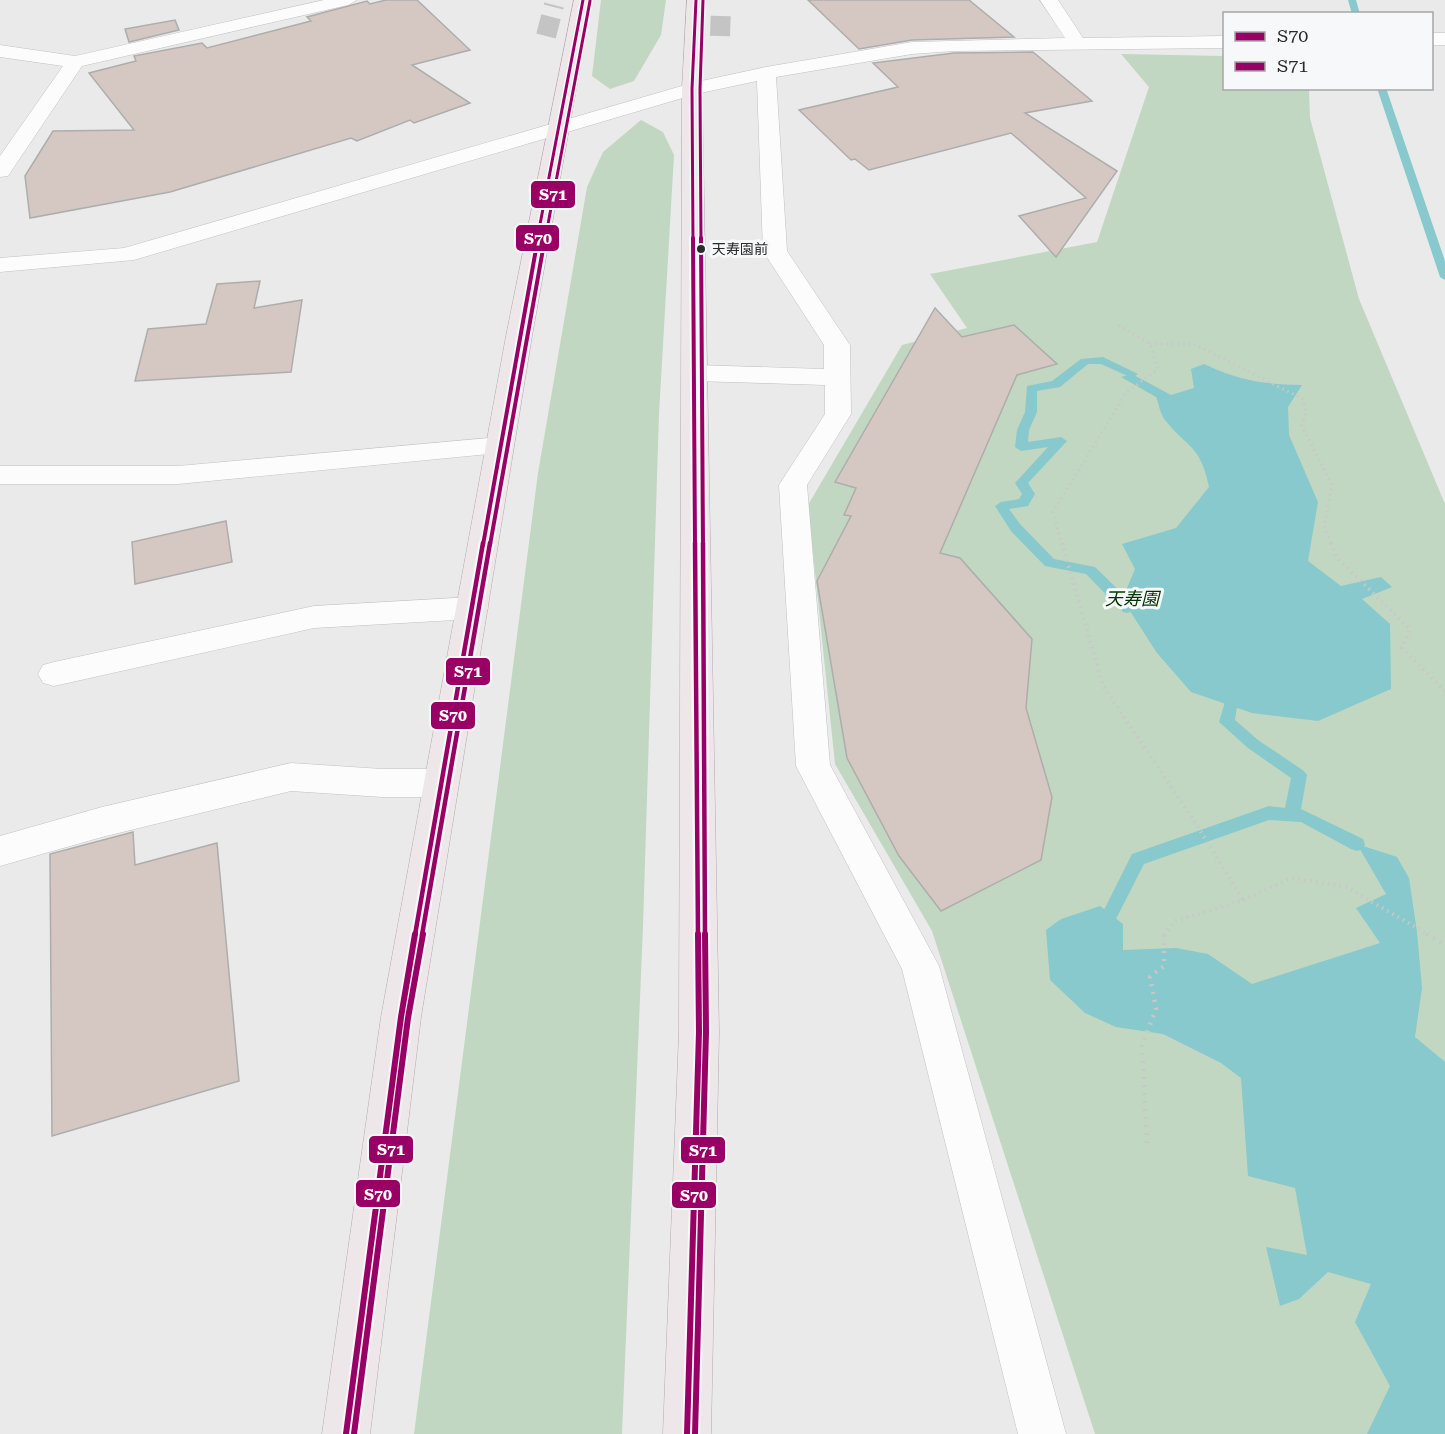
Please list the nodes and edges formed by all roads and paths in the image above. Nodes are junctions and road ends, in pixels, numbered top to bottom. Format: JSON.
{"nodes":[{"id":1,"x":348,"y":0,"type":"edge"},
{"id":2,"x":583,"y":0,"type":"edge"},
{"id":3,"x":696,"y":0,"type":"edge"},
{"id":4,"x":1049,"y":0,"type":"edge"},
{"id":5,"x":1223,"y":42,"type":"edge"},
{"id":6,"x":1078,"y":44,"type":"junction"},
{"id":7,"x":0,"y":51,"type":"edge"},
{"id":8,"x":75,"y":62,"type":"junction"},
{"id":9,"x":766,"y":73,"type":"junction"},
{"id":10,"x":692,"y":89,"type":"junction"},
{"id":11,"x":559,"y":127,"type":"junction"},
{"id":12,"x":0,"y":171,"type":"edge"},
{"id":13,"x":0,"y":265,"type":"edge"},
{"id":14,"x":1117,"y":324,"type":"dead end"},
{"id":15,"x":1150,"y":344,"type":"junction"},
{"id":16,"x":695,"y":373,"type":"junction"},
{"id":17,"x":837,"y":377,"type":"junction"},
{"id":18,"x":500,"y":446,"type":"junction"},
{"id":19,"x":0,"y":476,"type":"edge"},
{"id":20,"x":472,"y":608,"type":"junction"},
{"id":21,"x":54,"y":674,"type":"dead end"},
{"id":22,"x":1445,"y":691,"type":"edge"},
{"id":23,"x":442,"y":783,"type":"junction"},
{"id":24,"x":0,"y":851,"type":"edge"},
{"id":25,"x":1243,"y":900,"type":"junction"},
{"id":26,"x":1445,"y":945,"type":"edge"},
{"id":27,"x":1147,"y":1143,"type":"dead end"},
{"id":28,"x":346,"y":1434,"type":"edge"},
{"id":29,"x":687,"y":1434,"type":"edge"},
{"id":30,"x":1042,"y":1434,"type":"edge"}],
"edges":[{"from":1,"to":8,"type":"street"},
{"from":2,"to":11,"type":"main road"},
{"from":3,"to":10,"type":"main road"},
{"from":4,"to":6,"type":"street"},
{"from":5,"to":6,"type":"street"},
{"from":6,"to":9,"type":"street"},
{"from":7,"to":8,"type":"street"},
{"from":8,"to":12,"type":"street"},
{"from":9,"to":10,"type":"street"},
{"from":9,"to":17,"type":"street"},
{"from":10,"to":11,"type":"street"},
{"from":10,"to":16,"type":"main road"},
{"from":11,"to":13,"type":"street"},
{"from":11,"to":18,"type":"main road"},
{"from":14,"to":15,"type":"path"},
{"from":15,"to":22,"type":"path"},
{"from":15,"to":25,"type":"path"},
{"from":16,"to":17,"type":"street"},
{"from":16,"to":29,"type":"main road"},
{"from":17,"to":30,"type":"street"},
{"from":18,"to":19,"type":"street"},
{"from":18,"to":20,"type":"main road"},
{"from":20,"to":21,"type":"street"},
{"from":20,"to":23,"type":"main road"},
{"from":23,"to":24,"type":"street"},
{"from":23,"to":28,"type":"main road"},
{"from":25,"to":26,"type":"path"},
{"from":25,"to":27,"type":"path"}]}
